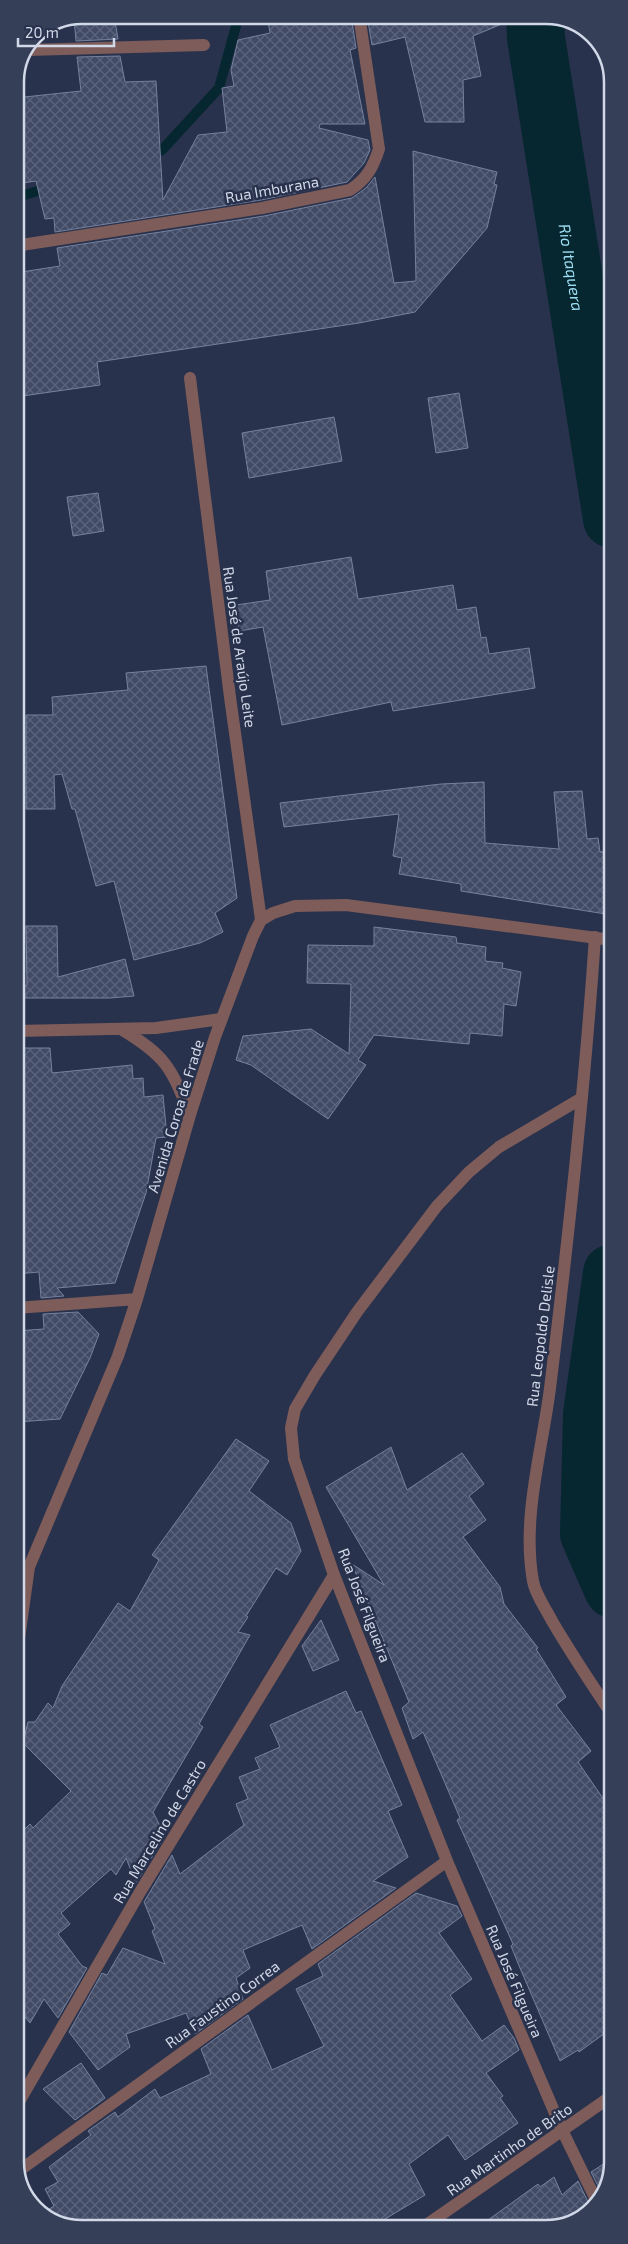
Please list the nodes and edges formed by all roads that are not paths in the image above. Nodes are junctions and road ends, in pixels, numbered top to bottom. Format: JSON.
{"nodes":[{"id":1,"x":360,"y":24,"type":"edge"},
{"id":2,"x":204,"y":44,"type":"dead end"},
{"id":3,"x":34,"y":50,"type":"edge"},
{"id":4,"x":24,"y":245,"type":"edge"},
{"id":5,"x":190,"y":378,"type":"dead end"},
{"id":6,"x":261,"y":920,"type":"junction"},
{"id":7,"x":594,"y":937,"type":"junction"},
{"id":8,"x":604,"y":939,"type":"edge"},
{"id":9,"x":221,"y":1019,"type":"junction"},
{"id":10,"x":121,"y":1029,"type":"junction"},
{"id":11,"x":24,"y":1031,"type":"edge"},
{"id":12,"x":582,"y":1098,"type":"junction"},
{"id":13,"x":190,"y":1115,"type":"junction"},
{"id":14,"x":137,"y":1299,"type":"junction"},
{"id":15,"x":24,"y":1307,"type":"edge"},
{"id":16,"x":24,"y":1567,"type":"edge"},
{"id":17,"x":29,"y":1567,"type":"junction"},
{"id":18,"x":334,"y":1575,"type":"junction"},
{"id":19,"x":24,"y":1603,"type":"edge"},
{"id":20,"x":604,"y":1703,"type":"edge"},
{"id":21,"x":447,"y":1861,"type":"junction"},
{"id":22,"x":24,"y":2093,"type":"edge"},
{"id":23,"x":604,"y":2102,"type":"edge"},
{"id":24,"x":563,"y":2132,"type":"junction"},
{"id":25,"x":24,"y":2167,"type":"edge"},
{"id":26,"x":594,"y":2195,"type":"edge"},
{"id":27,"x":434,"y":2220,"type":"edge"}],
"edges":[{"from":1,"to":4,"type":"street","name":"Rua Imburana"},
{"from":2,"to":3,"type":"street"},
{"from":5,"to":6,"type":"street","name":"Rua José de Araújo Leite"},
{"from":6,"to":7,"type":"street"},
{"from":6,"to":9,"type":"street","name":"Avenida Coroa de Frade"},
{"from":7,"to":8,"type":"street"},
{"from":7,"to":12,"type":"street","name":"Rua Leopoldo Delisle"},
{"from":9,"to":10,"type":"street"},
{"from":9,"to":13,"type":"street","name":"Avenida Coroa de Frade"},
{"from":10,"to":11,"type":"street"},
{"from":10,"to":13,"type":"street"},
{"from":12,"to":18,"type":"street","name":"Rua José Filgueira"},
{"from":12,"to":20,"type":"street","name":"Rua Leopoldo Delisle"},
{"from":13,"to":14,"type":"street","name":"Avenida Coroa de Frade"},
{"from":14,"to":15,"type":"street"},
{"from":14,"to":17,"type":"street","name":"Avenida Coroa de Frade"},
{"from":16,"to":17,"type":"street"},
{"from":17,"to":19,"type":"street","name":"Avenida Coroa de Frade"},
{"from":18,"to":21,"type":"street","name":"Rua José Filgueira"},
{"from":18,"to":22,"type":"street","name":"Rua Marcelino de Castro"},
{"from":21,"to":24,"type":"street","name":"Rua José Filgueira"},
{"from":21,"to":25,"type":"street","name":"Rua Faustino Correa"},
{"from":23,"to":24,"type":"street","name":"Rua Martinho de Brito"},
{"from":24,"to":26,"type":"street","name":"Rua José Filgueira"},
{"from":24,"to":27,"type":"street","name":"Rua Martinho de Brito"}]}
